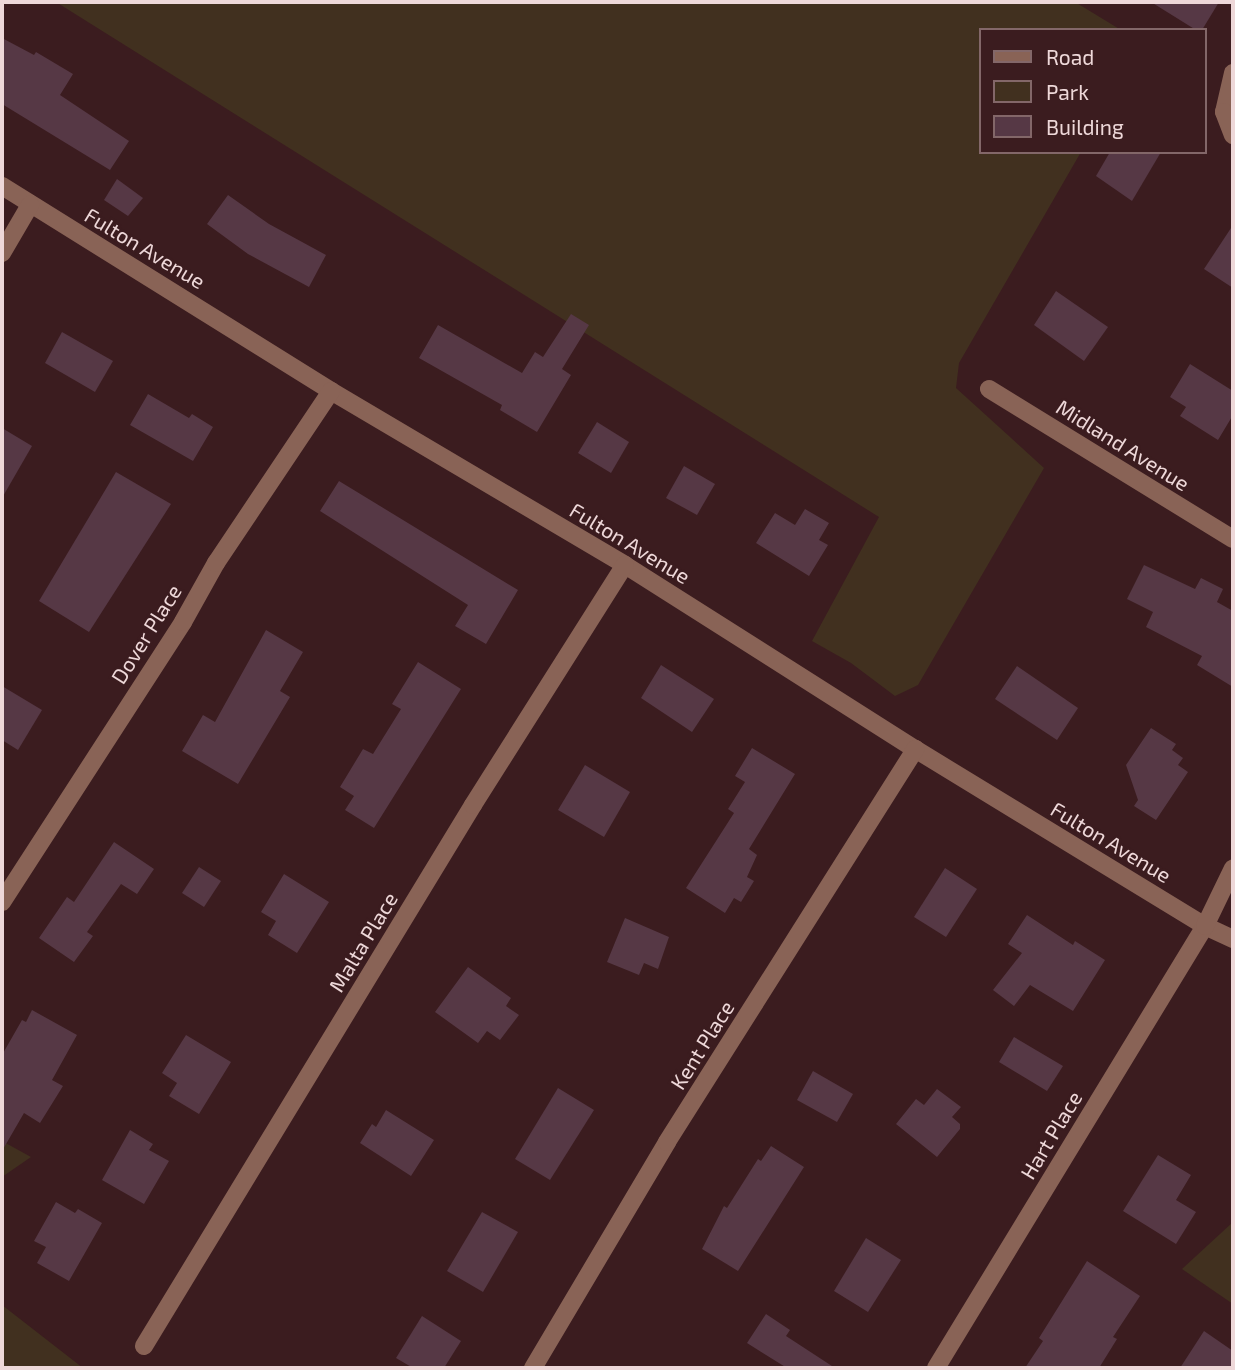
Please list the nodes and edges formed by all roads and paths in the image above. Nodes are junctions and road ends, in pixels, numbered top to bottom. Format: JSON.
{"nodes":[{"id":1,"x":1233,"y":73,"type":"edge"},
{"id":2,"x":1233,"y":135,"type":"edge"},
{"id":3,"x":2,"y":186,"type":"edge"},
{"id":4,"x":30,"y":205,"type":"junction"},
{"id":5,"x":2,"y":253,"type":"edge"},
{"id":6,"x":989,"y":389,"type":"dead end"},
{"id":7,"x":331,"y":391,"type":"junction"},
{"id":8,"x":1233,"y":540,"type":"edge"},
{"id":9,"x":625,"y":565,"type":"junction"},
{"id":10,"x":915,"y":749,"type":"junction"},
{"id":11,"x":1233,"y":868,"type":"edge"},
{"id":12,"x":2,"y":902,"type":"edge"},
{"id":13,"x":1205,"y":926,"type":"junction"},
{"id":14,"x":1233,"y":939,"type":"edge"},
{"id":15,"x":144,"y":1346,"type":"dead end"},
{"id":16,"x":533,"y":1368,"type":"edge"},
{"id":17,"x":936,"y":1368,"type":"edge"}],
"edges":[{"from":1,"to":2,"type":"street"},
{"from":3,"to":4,"type":"street","name":"Fulton Avenue"},
{"from":4,"to":5,"type":"street"},
{"from":4,"to":7,"type":"street","name":"Fulton Avenue"},
{"from":6,"to":8,"type":"street","name":"Midland Avenue"},
{"from":7,"to":9,"type":"street","name":"Fulton Avenue"},
{"from":7,"to":12,"type":"street","name":"Dover Place"},
{"from":9,"to":10,"type":"street","name":"Fulton Avenue"},
{"from":9,"to":15,"type":"street","name":"Malta Place"},
{"from":10,"to":13,"type":"street","name":"Fulton Avenue"},
{"from":10,"to":16,"type":"street","name":"Kent Place"},
{"from":11,"to":13,"type":"street","name":"Hart Place"},
{"from":13,"to":14,"type":"street","name":"Fulton Avenue"},
{"from":13,"to":17,"type":"street","name":"Hart Place"}]}
